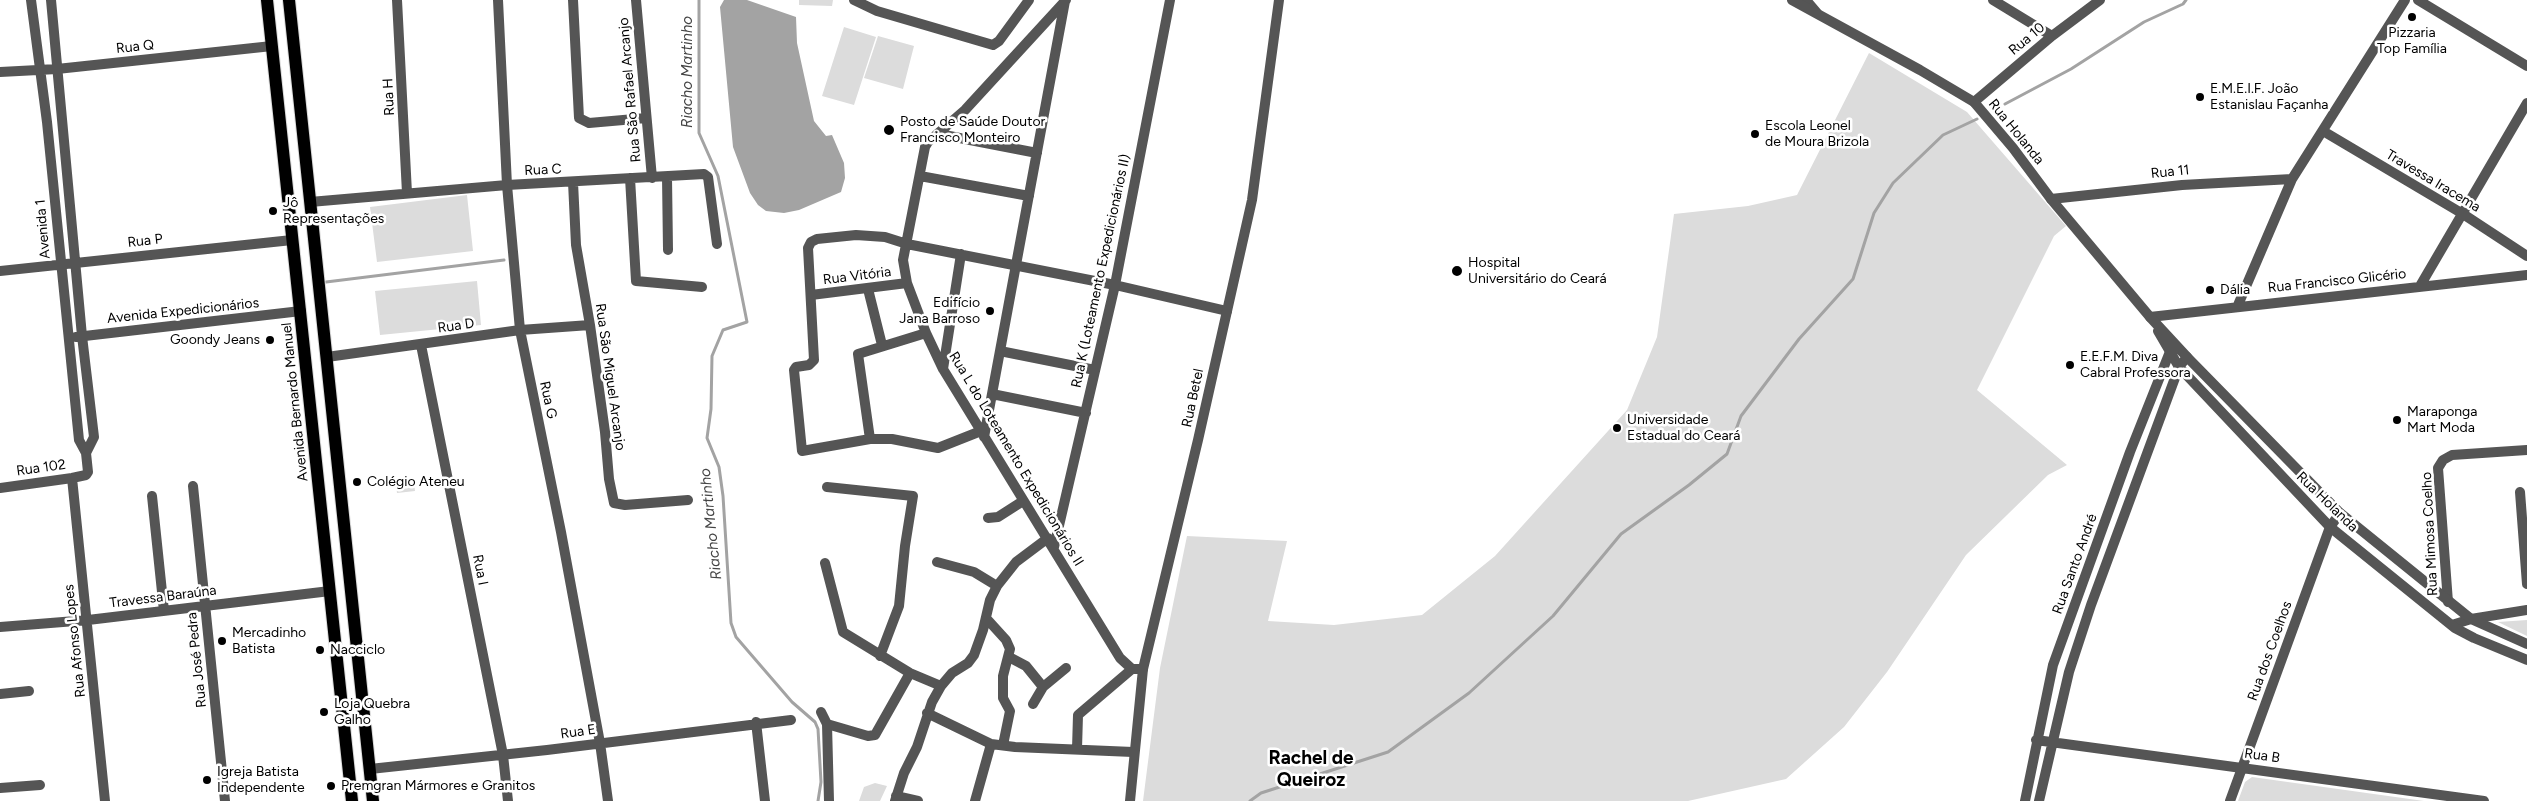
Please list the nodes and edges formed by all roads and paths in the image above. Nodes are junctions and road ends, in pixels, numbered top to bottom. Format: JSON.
{"nodes":[{"id":1,"x":31,"y":0,"type":"edge"},
{"id":2,"x":51,"y":0,"type":"edge"},
{"id":3,"x":267,"y":0,"type":"edge"},
{"id":4,"x":289,"y":0,"type":"edge"},
{"id":5,"x":397,"y":0,"type":"edge"},
{"id":6,"x":498,"y":0,"type":"edge"},
{"id":7,"x":573,"y":0,"type":"edge"},
{"id":8,"x":636,"y":0,"type":"edge"},
{"id":9,"x":854,"y":0,"type":"edge"},
{"id":10,"x":1029,"y":0,"type":"edge"},
{"id":11,"x":1066,"y":0,"type":"edge"},
{"id":12,"x":1170,"y":0,"type":"edge"},
{"id":13,"x":1279,"y":0,"type":"edge"},
{"id":14,"x":1792,"y":0,"type":"edge"},
{"id":15,"x":1806,"y":0,"type":"edge"},
{"id":16,"x":1993,"y":0,"type":"edge"},
{"id":17,"x":2100,"y":0,"type":"edge"},
{"id":18,"x":2405,"y":0,"type":"edge"},
{"id":19,"x":2418,"y":0,"type":"edge"},
{"id":20,"x":1817,"y":14,"type":"junction"},
{"id":21,"x":2052,"y":36,"type":"junction"},
{"id":22,"x":272,"y":46,"type":"junction"},
{"id":23,"x":2527,"y":66,"type":"edge"},
{"id":24,"x":38,"y":69,"type":"junction"},
{"id":25,"x":57,"y":69,"type":"junction"},
{"id":26,"x":0,"y":72,"type":"edge"},
{"id":27,"x":1974,"y":102,"type":"junction"},
{"id":28,"x":2527,"y":103,"type":"edge"},
{"id":29,"x":646,"y":118,"type":"junction"},
{"id":30,"x":2323,"y":132,"type":"junction"},
{"id":31,"x":939,"y":134,"type":"junction"},
{"id":32,"x":1037,"y":153,"type":"junction"},
{"id":33,"x":920,"y":176,"type":"junction"},
{"id":34,"x":667,"y":177,"type":"junction"},
{"id":35,"x":630,"y":178,"type":"junction"},
{"id":36,"x":652,"y":178,"type":"junction"},
{"id":37,"x":2292,"y":179,"type":"junction"},
{"id":38,"x":573,"y":182,"type":"junction"},
{"id":39,"x":507,"y":185,"type":"junction"},
{"id":40,"x":407,"y":194,"type":"junction"},
{"id":41,"x":1029,"y":196,"type":"junction"},
{"id":42,"x":2050,"y":198,"type":"junction"},
{"id":43,"x":310,"y":202,"type":"junction"},
{"id":44,"x":2463,"y":214,"type":"junction"},
{"id":45,"x":292,"y":240,"type":"junction"},
{"id":46,"x":717,"y":244,"type":"dead end"},
{"id":47,"x":907,"y":244,"type":"junction"},
{"id":48,"x":668,"y":250,"type":"dead end"},
{"id":49,"x":961,"y":254,"type":"junction"},
{"id":50,"x":2527,"y":256,"type":"edge"},
{"id":51,"x":75,"y":262,"type":"junction"},
{"id":52,"x":60,"y":264,"type":"junction"},
{"id":53,"x":1016,"y":265,"type":"junction"},
{"id":54,"x":0,"y":271,"type":"edge"},
{"id":55,"x":2527,"y":274,"type":"edge"},
{"id":56,"x":907,"y":284,"type":"junction"},
{"id":57,"x":1115,"y":285,"type":"junction"},
{"id":58,"x":2420,"y":286,"type":"junction"},
{"id":59,"x":702,"y":287,"type":"dead end"},
{"id":60,"x":868,"y":289,"type":"junction"},
{"id":61,"x":811,"y":295,"type":"junction"},
{"id":62,"x":2238,"y":306,"type":"junction"},
{"id":63,"x":301,"y":311,"type":"junction"},
{"id":64,"x":1227,"y":311,"type":"junction"},
{"id":65,"x":2150,"y":317,"type":"junction"},
{"id":66,"x":590,"y":325,"type":"junction"},
{"id":67,"x":520,"y":330,"type":"junction"},
{"id":68,"x":926,"y":333,"type":"junction"},
{"id":69,"x":82,"y":336,"type":"junction"},
{"id":70,"x":69,"y":338,"type":"junction"},
{"id":71,"x":421,"y":345,"type":"junction"},
{"id":72,"x":882,"y":345,"type":"junction"},
{"id":73,"x":2171,"y":347,"type":"junction"},
{"id":74,"x":1000,"y":350,"type":"junction"},
{"id":75,"x":326,"y":356,"type":"junction"},
{"id":76,"x":2186,"y":357,"type":"junction"},
{"id":77,"x":2179,"y":367,"type":"junction"},
{"id":78,"x":943,"y":369,"type":"junction"},
{"id":79,"x":1095,"y":370,"type":"junction"},
{"id":80,"x":992,"y":394,"type":"junction"},
{"id":81,"x":1086,"y":413,"type":"junction"},
{"id":82,"x":983,"y":434,"type":"junction"},
{"id":83,"x":870,"y":439,"type":"junction"},
{"id":84,"x":2527,"y":450,"type":"edge"},
{"id":85,"x":86,"y":453,"type":"junction"},
{"id":86,"x":86,"y":475,"type":"joint"},
{"id":87,"x":72,"y":478,"type":"junction"},
{"id":88,"x":193,"y":486,"type":"dead end"},
{"id":89,"x":827,"y":487,"type":"dead end"},
{"id":90,"x":0,"y":488,"type":"edge"},
{"id":91,"x":2520,"y":492,"type":"dead end"},
{"id":92,"x":152,"y":496,"type":"dead end"},
{"id":93,"x":688,"y":500,"type":"dead end"},
{"id":94,"x":1024,"y":501,"type":"junction"},
{"id":95,"x":2340,"y":513,"type":"junction"},
{"id":96,"x":988,"y":518,"type":"dead end"},
{"id":97,"x":2330,"y":527,"type":"junction"},
{"id":98,"x":1048,"y":538,"type":"junction"},
{"id":99,"x":1054,"y":547,"type":"junction"},
{"id":100,"x":937,"y":562,"type":"dead end"},
{"id":101,"x":826,"y":563,"type":"dead end"},
{"id":102,"x":2527,"y":584,"type":"edge"},
{"id":103,"x":997,"y":586,"type":"junction"},
{"id":104,"x":330,"y":592,"type":"junction"},
{"id":105,"x":2448,"y":602,"type":"junction"},
{"id":106,"x":206,"y":605,"type":"junction"},
{"id":107,"x":2527,"y":610,"type":"edge"},
{"id":108,"x":164,"y":611,"type":"junction"},
{"id":109,"x":986,"y":618,"type":"junction"},
{"id":110,"x":2471,"y":619,"type":"junction"},
{"id":111,"x":88,"y":620,"type":"junction"},
{"id":112,"x":2452,"y":625,"type":"junction"},
{"id":113,"x":0,"y":627,"type":"edge"},
{"id":114,"x":2527,"y":644,"type":"edge"},
{"id":115,"x":880,"y":656,"type":"junction"},
{"id":116,"x":1009,"y":657,"type":"junction"},
{"id":117,"x":2527,"y":660,"type":"edge"},
{"id":118,"x":1066,"y":668,"type":"dead end"},
{"id":119,"x":1138,"y":669,"type":"junction"},
{"id":120,"x":910,"y":673,"type":"junction"},
{"id":121,"x":361,"y":684,"type":"junction"},
{"id":122,"x":340,"y":686,"type":"junction"},
{"id":123,"x":941,"y":686,"type":"junction"},
{"id":124,"x":1044,"y":687,"type":"junction"},
{"id":125,"x":29,"y":691,"type":"dead end"},
{"id":126,"x":0,"y":694,"type":"edge"},
{"id":127,"x":1033,"y":704,"type":"dead end"},
{"id":128,"x":364,"y":708,"type":"junction"},
{"id":129,"x":342,"y":709,"type":"junction"},
{"id":130,"x":821,"y":712,"type":"dead end"},
{"id":131,"x":927,"y":714,"type":"junction"},
{"id":132,"x":791,"y":720,"type":"dead end"},
{"id":133,"x":756,"y":722,"type":"junction"},
{"id":134,"x":827,"y":724,"type":"junction"},
{"id":135,"x":2036,"y":740,"type":"junction"},
{"id":136,"x":600,"y":743,"type":"junction"},
{"id":137,"x":2052,"y":743,"type":"junction"},
{"id":138,"x":991,"y":744,"type":"junction"},
{"id":139,"x":1003,"y":745,"type":"junction"},
{"id":140,"x":1077,"y":749,"type":"junction"},
{"id":141,"x":1133,"y":752,"type":"junction"},
{"id":142,"x":503,"y":755,"type":"junction"},
{"id":143,"x":2243,"y":767,"type":"junction"},
{"id":144,"x":370,"y":769,"type":"junction"},
{"id":145,"x":40,"y":784,"type":"dead end"},
{"id":146,"x":0,"y":788,"type":"edge"},
{"id":147,"x":896,"y":798,"type":"edge"},
{"id":148,"x":104,"y":801,"type":"edge"},
{"id":149,"x":225,"y":801,"type":"edge"},
{"id":150,"x":352,"y":801,"type":"edge"},
{"id":151,"x":373,"y":801,"type":"edge"},
{"id":152,"x":508,"y":801,"type":"edge"},
{"id":153,"x":608,"y":801,"type":"edge"},
{"id":154,"x":765,"y":801,"type":"edge"},
{"id":155,"x":829,"y":801,"type":"edge"},
{"id":156,"x":918,"y":801,"type":"edge"},
{"id":157,"x":975,"y":801,"type":"edge"},
{"id":158,"x":1130,"y":801,"type":"edge"},
{"id":159,"x":2024,"y":801,"type":"edge"},
{"id":160,"x":2039,"y":801,"type":"edge"},
{"id":161,"x":2230,"y":801,"type":"edge"},
{"id":162,"x":2484,"y":801,"type":"edge"}],
"edges":[{"from":1,"to":24,"type":"street","name":"Avenida 1"},
{"from":2,"to":25,"type":"street","name":"Avenida 1"},
{"from":3,"to":22,"type":"main road","name":"Avenida Bernardo Manuel"},
{"from":4,"to":43,"type":"main road"},
{"from":5,"to":40,"type":"street","name":"Rua H"},
{"from":6,"to":39,"type":"street","name":"Rua G"},
{"from":7,"to":29,"type":"street"},
{"from":8,"to":29,"type":"street","name":"Rua São Rafael Arcanjo"},
{"from":9,"to":10,"type":"street"},
{"from":11,"to":31,"type":"street","name":"Rua L do Loteamento Expedicionários II"},
{"from":11,"to":32,"type":"street"},
{"from":12,"to":57,"type":"street","name":"Rua K (Loteamento Expedicionários II)"},
{"from":13,"to":64,"type":"street","name":"Rua Betel"},
{"from":14,"to":20,"type":"street","name":"Rua Holanda"},
{"from":15,"to":20,"type":"street"},
{"from":16,"to":21,"type":"street"},
{"from":17,"to":21,"type":"street","name":"Rua 10"},
{"from":18,"to":30,"type":"street"},
{"from":19,"to":23,"type":"street"},
{"from":20,"to":27,"type":"street","name":"Rua Holanda"},
{"from":21,"to":27,"type":"street","name":"Rua 10"},
{"from":22,"to":25,"type":"street","name":"Rua Q"},
{"from":22,"to":45,"type":"main road","name":"Avenida Bernardo Manuel"},
{"from":24,"to":25,"type":"street","name":"Rua Q"},
{"from":24,"to":26,"type":"street","name":"Rua Q"},
{"from":24,"to":52,"type":"street","name":"Avenida 1"},
{"from":25,"to":51,"type":"street","name":"Avenida 1"},
{"from":27,"to":42,"type":"street","name":"Rua Holanda"},
{"from":28,"to":44,"type":"street"},
{"from":29,"to":36,"type":"street","name":"Rua São Rafael Arcanjo"},
{"from":30,"to":37,"type":"street"},
{"from":30,"to":44,"type":"street","name":"Travessa Iracema"},
{"from":31,"to":32,"type":"street"},
{"from":31,"to":33,"type":"street","name":"Rua L do Loteamento Expedicionários II"},
{"from":32,"to":41,"type":"street"},
{"from":33,"to":41,"type":"street"},
{"from":33,"to":47,"type":"street","name":"Rua L do Loteamento Expedicionários II"},
{"from":34,"to":36,"type":"street","name":"Rua C"},
{"from":34,"to":46,"type":"street","name":"Rua C"},
{"from":34,"to":48,"type":"street"},
{"from":35,"to":36,"type":"street","name":"Rua C"},
{"from":35,"to":38,"type":"street","name":"Rua C"},
{"from":35,"to":59,"type":"street"},
{"from":37,"to":42,"type":"street","name":"Rua 11"},
{"from":37,"to":62,"type":"street"},
{"from":38,"to":39,"type":"street","name":"Rua C"},
{"from":38,"to":66,"type":"street","name":"Rua São Miguel Arcanjo"},
{"from":39,"to":40,"type":"street","name":"Rua C"},
{"from":39,"to":67,"type":"street","name":"Rua G"},
{"from":40,"to":43,"type":"street","name":"Rua C"},
{"from":41,"to":53,"type":"street"},
{"from":42,"to":65,"type":"street","name":"Rua Holanda"},
{"from":43,"to":75,"type":"main road"},
{"from":44,"to":50,"type":"street","name":"Travessa Iracema"},
{"from":44,"to":58,"type":"street"},
{"from":45,"to":51,"type":"street","name":"Rua P"},
{"from":45,"to":63,"type":"main road","name":"Avenida Bernardo Manuel"},
{"from":47,"to":49,"type":"street"},
{"from":47,"to":56,"type":"street","name":"Rua L do Loteamento Expedicionários II"},
{"from":47,"to":61,"type":"street"},
{"from":49,"to":53,"type":"street"},
{"from":49,"to":78,"type":"street"},
{"from":51,"to":52,"type":"street","name":"Rua P"},
{"from":51,"to":69,"type":"street","name":"Avenida 1"},
{"from":52,"to":54,"type":"street","name":"Rua P"},
{"from":52,"to":70,"type":"street","name":"Avenida 1"},
{"from":53,"to":57,"type":"street"},
{"from":53,"to":74,"type":"street"},
{"from":55,"to":58,"type":"street","name":"Rua Francisco Glicério"},
{"from":56,"to":60,"type":"street","name":"Rua Vitória"},
{"from":56,"to":68,"type":"street","name":"Rua L do Loteamento Expedicionários II"},
{"from":57,"to":64,"type":"street"},
{"from":57,"to":79,"type":"street","name":"Rua K (Loteamento Expedicionários II)"},
{"from":58,"to":62,"type":"street","name":"Rua Francisco Glicério"},
{"from":60,"to":61,"type":"street","name":"Rua Vitória"},
{"from":60,"to":72,"type":"street"},
{"from":61,"to":83,"type":"street"},
{"from":62,"to":65,"type":"street","name":"Rua Francisco Glicério"},
{"from":63,"to":69,"type":"street","name":"Avenida Expedicionários"},
{"from":63,"to":104,"type":"main road","name":"Avenida Bernardo Manuel"},
{"from":64,"to":119,"type":"street","name":"Rua Betel"},
{"from":65,"to":73,"type":"street","name":"Rua Holanda"},
{"from":66,"to":67,"type":"street","name":"Rua D"},
{"from":66,"to":93,"type":"street","name":"Rua São Miguel Arcanjo"},
{"from":67,"to":71,"type":"street","name":"Rua D"},
{"from":67,"to":136,"type":"street","name":"Rua G"},
{"from":68,"to":72,"type":"street"},
{"from":68,"to":78,"type":"street","name":"Rua L do Loteamento Expedicionários II"},
{"from":69,"to":70,"type":"street","name":"Avenida Expedicionários"},
{"from":69,"to":85,"type":"street","name":"Avenida 1"},
{"from":70,"to":85,"type":"street","name":"Avenida 1"},
{"from":71,"to":75,"type":"street","name":"Rua D"},
{"from":71,"to":142,"type":"street","name":"Rua I"},
{"from":72,"to":83,"type":"street"},
{"from":73,"to":76,"type":"street","name":"Rua Holanda"},
{"from":73,"to":77,"type":"street","name":"Rua Holanda"},
{"from":73,"to":135,"type":"street","name":"Rua Santo André"},
{"from":74,"to":79,"type":"street"},
{"from":74,"to":80,"type":"street"},
{"from":75,"to":121,"type":"main road"},
{"from":76,"to":77,"type":"street","name":"Rua Santo André"},
{"from":76,"to":95,"type":"street","name":"Rua Holanda"},
{"from":77,"to":97,"type":"street","name":"Rua Holanda"},
{"from":77,"to":137,"type":"street","name":"Rua Santo André"},
{"from":78,"to":82,"type":"street","name":"Rua L do Loteamento Expedicionários II"},
{"from":79,"to":81,"type":"street","name":"Rua K (Loteamento Expedicionários II)"},
{"from":80,"to":81,"type":"street"},
{"from":80,"to":82,"type":"street"},
{"from":81,"to":99,"type":"street","name":"Rua K (Loteamento Expedicionários II)"},
{"from":82,"to":83,"type":"street"},
{"from":82,"to":94,"type":"street","name":"Rua L do Loteamento Expedicionários II"},
{"from":84,"to":105,"type":"street","name":"Rua Mimosa Coelho"},
{"from":85,"to":86,"type":"street","name":"Avenida 1"},
{"from":86,"to":87,"type":"street","name":"Rua 102"},
{"from":87,"to":90,"type":"street","name":"Rua 102"},
{"from":87,"to":111,"type":"street","name":"Rua Afonso Lopes"},
{"from":88,"to":106,"type":"street","name":"Rua José Pedra"},
{"from":89,"to":115,"type":"street"},
{"from":91,"to":102,"type":"street"},
{"from":92,"to":108,"type":"street"},
{"from":94,"to":96,"type":"street"},
{"from":94,"to":98,"type":"street","name":"Rua L do Loteamento Expedicionários II"},
{"from":95,"to":97,"type":"street","name":"Rua dos Coelhos"},
{"from":95,"to":105,"type":"street","name":"Rua Holanda"},
{"from":97,"to":112,"type":"street","name":"Rua Holanda"},
{"from":97,"to":143,"type":"street","name":"Rua dos Coelhos"},
{"from":98,"to":99,"type":"street","name":"Rua L do Loteamento Expedicionários II"},
{"from":98,"to":103,"type":"street"},
{"from":99,"to":119,"type":"street","name":"Rua L do Loteamento Expedicionários II"},
{"from":100,"to":103,"type":"street"},
{"from":101,"to":115,"type":"street"},
{"from":103,"to":109,"type":"street"},
{"from":104,"to":106,"type":"street","name":"Travessa Baraúna"},
{"from":104,"to":122,"type":"main road","name":"Avenida Bernardo Manuel"},
{"from":105,"to":110,"type":"street","name":"Rua Holanda"},
{"from":106,"to":108,"type":"street","name":"Travessa Baraúna"},
{"from":106,"to":149,"type":"street","name":"Rua José Pedra"},
{"from":107,"to":110,"type":"street"},
{"from":108,"to":111,"type":"street","name":"Travessa Baraúna"},
{"from":109,"to":116,"type":"street"},
{"from":109,"to":123,"type":"street"},
{"from":110,"to":112,"type":"street"},
{"from":110,"to":114,"type":"street","name":"Rua Holanda"},
{"from":111,"to":113,"type":"street","name":"Travessa Baraúna"},
{"from":111,"to":148,"type":"street","name":"Rua Afonso Lopes"},
{"from":112,"to":117,"type":"street","name":"Rua Holanda"},
{"from":115,"to":120,"type":"street"},
{"from":116,"to":124,"type":"street"},
{"from":116,"to":139,"type":"street"},
{"from":118,"to":124,"type":"street"},
{"from":119,"to":140,"type":"street"},
{"from":119,"to":141,"type":"street","name":"Rua Betel"},
{"from":120,"to":123,"type":"street"},
{"from":120,"to":134,"type":"street"},
{"from":121,"to":122,"type":"main road"},
{"from":121,"to":128,"type":"main road"},
{"from":122,"to":129,"type":"main road","name":"Avenida Bernardo Manuel"},
{"from":123,"to":131,"type":"street"},
{"from":124,"to":127,"type":"street"},
{"from":125,"to":126,"type":"street"},
{"from":128,"to":129,"type":"main road"},
{"from":128,"to":144,"type":"main road"},
{"from":129,"to":150,"type":"main road","name":"Avenida Bernardo Manuel"},
{"from":130,"to":134,"type":"street"},
{"from":131,"to":138,"type":"street"},
{"from":131,"to":147,"type":"street"},
{"from":132,"to":133,"type":"street","name":"Rua E"},
{"from":133,"to":136,"type":"street","name":"Rua E"},
{"from":133,"to":154,"type":"street"},
{"from":134,"to":155,"type":"street"},
{"from":135,"to":137,"type":"street","name":"Rua B"},
{"from":135,"to":159,"type":"street","name":"Rua Santo André"},
{"from":136,"to":142,"type":"street","name":"Rua E"},
{"from":136,"to":153,"type":"street","name":"Rua G"},
{"from":137,"to":143,"type":"street","name":"Rua B"},
{"from":137,"to":160,"type":"street","name":"Rua Santo André"},
{"from":138,"to":139,"type":"street"},
{"from":138,"to":157,"type":"street"},
{"from":139,"to":140,"type":"street"},
{"from":140,"to":141,"type":"street"},
{"from":141,"to":158,"type":"street","name":"Rua Betel"},
{"from":142,"to":144,"type":"street","name":"Rua E"},
{"from":142,"to":152,"type":"street","name":"Rua I"},
{"from":143,"to":161,"type":"street","name":"Rua dos Coelhos"},
{"from":143,"to":162,"type":"street","name":"Rua B"},
{"from":144,"to":151,"type":"main road"},
{"from":145,"to":146,"type":"street"},
{"from":147,"to":156,"type":"street"}]}
